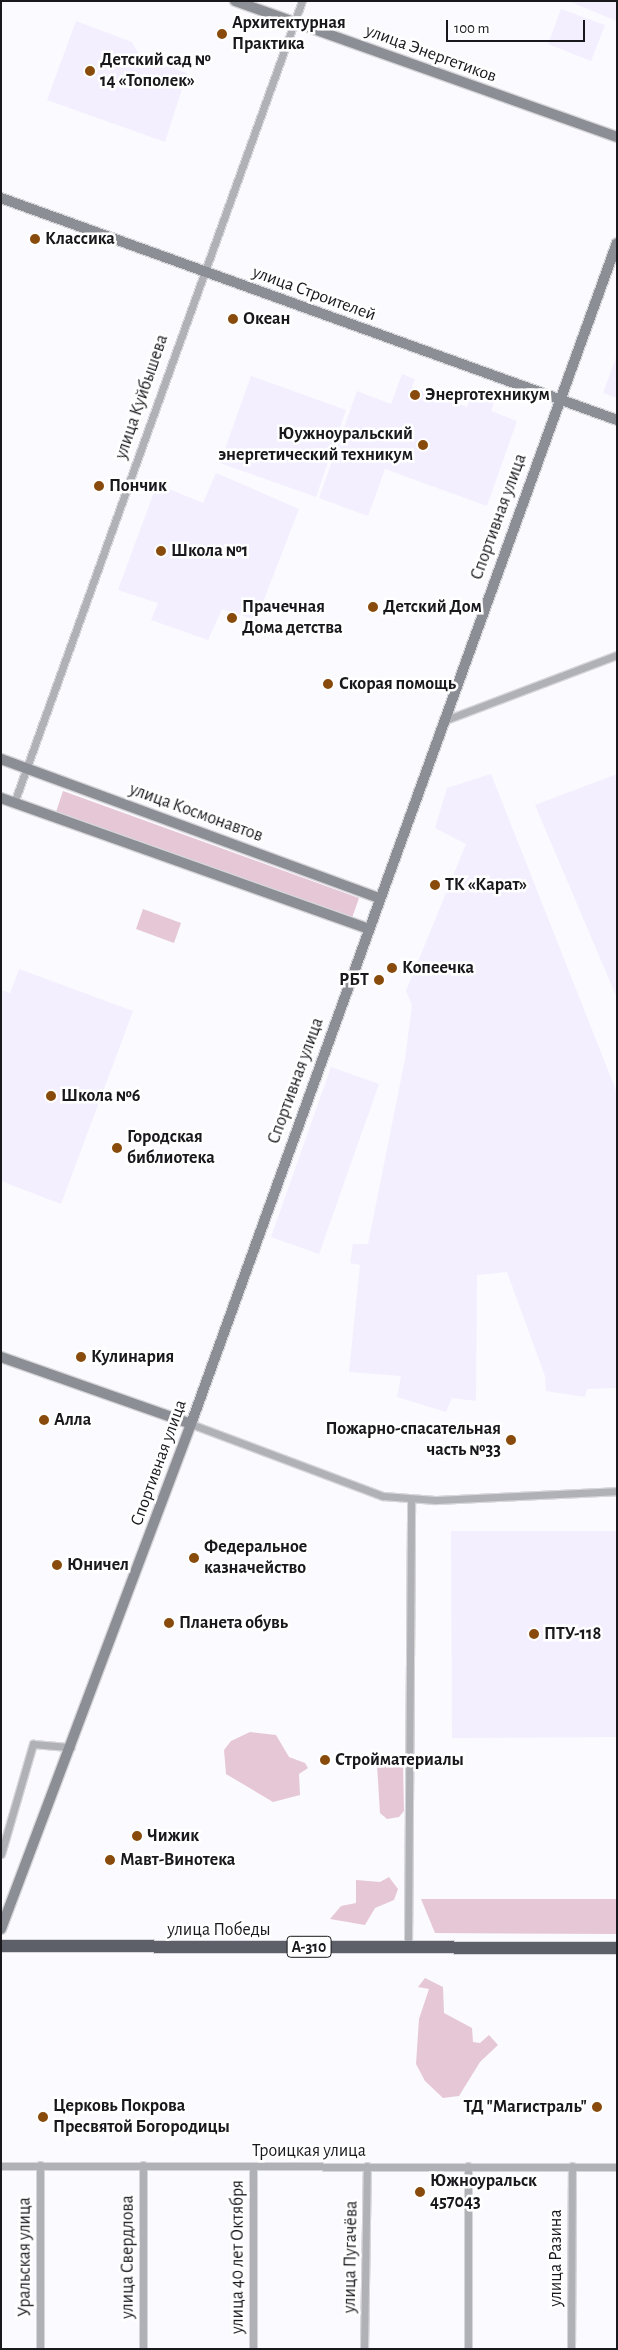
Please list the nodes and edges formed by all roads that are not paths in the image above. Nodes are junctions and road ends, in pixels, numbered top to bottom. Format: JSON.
{"nodes":[{"id":1,"x":235,"y":1,"type":"edge"},
{"id":2,"x":302,"y":1,"type":"edge"},
{"id":3,"x":294,"y":23,"type":"junction"},
{"id":4,"x":617,"y":137,"type":"edge"},
{"id":5,"x":1,"y":198,"type":"edge"},
{"id":6,"x":617,"y":243,"type":"edge"},
{"id":7,"x":202,"y":271,"type":"junction"},
{"id":8,"x":559,"y":400,"type":"junction"},
{"id":9,"x":617,"y":420,"type":"edge"},
{"id":10,"x":617,"y":655,"type":"edge"},
{"id":11,"x":443,"y":721,"type":"junction"},
{"id":12,"x":1,"y":759,"type":"edge"},
{"id":13,"x":27,"y":769,"type":"junction"},
{"id":14,"x":1,"y":798,"type":"edge"},
{"id":15,"x":14,"y":803,"type":"junction"},
{"id":16,"x":379,"y":898,"type":"junction"},
{"id":17,"x":368,"y":929,"type":"junction"},
{"id":18,"x":1,"y":1357,"type":"edge"},
{"id":19,"x":190,"y":1424,"type":"junction"},
{"id":20,"x":617,"y":1491,"type":"edge"},
{"id":21,"x":411,"y":1500,"type":"junction"},
{"id":22,"x":71,"y":1747,"type":"junction"},
{"id":23,"x":1,"y":1854,"type":"edge"},
{"id":24,"x":1,"y":1929,"type":"edge"},
{"id":25,"x":1,"y":1946,"type":"edge"},
{"id":26,"x":408,"y":1946,"type":"junction"},
{"id":27,"x":617,"y":1948,"type":"edge"},
{"id":28,"x":40,"y":2165,"type":"junction"},
{"id":29,"x":1,"y":2166,"type":"edge"},
{"id":30,"x":143,"y":2166,"type":"junction"},
{"id":31,"x":253,"y":2166,"type":"junction"},
{"id":32,"x":367,"y":2166,"type":"junction"},
{"id":33,"x":468,"y":2166,"type":"junction"},
{"id":34,"x":572,"y":2166,"type":"junction"},
{"id":35,"x":617,"y":2167,"type":"edge"},
{"id":36,"x":40,"y":2349,"type":"edge"},
{"id":37,"x":143,"y":2349,"type":"edge"},
{"id":38,"x":253,"y":2349,"type":"edge"},
{"id":39,"x":364,"y":2349,"type":"edge"},
{"id":40,"x":468,"y":2349,"type":"edge"},
{"id":41,"x":571,"y":2349,"type":"edge"}],
"edges":[{"from":1,"to":3,"type":"street","name":"улица Энергетиков"},
{"from":2,"to":3,"type":"street","name":"улица Куйбышева"},
{"from":3,"to":4,"type":"street","name":"улица Энергетиков"},
{"from":3,"to":7,"type":"street","name":"улица Куйбышева"},
{"from":5,"to":7,"type":"street","name":"улица Строителей"},
{"from":6,"to":8,"type":"street","name":"Спортивная улица"},
{"from":7,"to":8,"type":"street","name":"улица Строителей"},
{"from":7,"to":13,"type":"street","name":"улица Куйбышева"},
{"from":8,"to":9,"type":"street","name":"улица Строителей"},
{"from":8,"to":11,"type":"street","name":"Спортивная улица"},
{"from":10,"to":11,"type":"street"},
{"from":11,"to":16,"type":"street","name":"Спортивная улица"},
{"from":12,"to":13,"type":"street","name":"улица Космонавтов"},
{"from":13,"to":15,"type":"street","name":"улица Куйбышева"},
{"from":13,"to":16,"type":"street","name":"улица Космонавтов"},
{"from":14,"to":15,"type":"street"},
{"from":15,"to":17,"type":"street"},
{"from":16,"to":17,"type":"street","name":"Спортивная улица"},
{"from":17,"to":19,"type":"street","name":"Спортивная улица"},
{"from":18,"to":19,"type":"street"},
{"from":19,"to":21,"type":"street"},
{"from":19,"to":22,"type":"street","name":"Спортивная улица"},
{"from":20,"to":21,"type":"street"},
{"from":21,"to":26,"type":"street"},
{"from":22,"to":23,"type":"street"},
{"from":22,"to":24,"type":"street","name":"Спортивная улица"},
{"from":25,"to":26,"type":"highway","name":"улица Победы","number":"А-310"},
{"from":26,"to":27,"type":"highway","name":"улица Победы","number":"А-310"},
{"from":28,"to":29,"type":"street","name":"Троицкая улица"},
{"from":28,"to":30,"type":"street","name":"Троицкая улица"},
{"from":28,"to":36,"type":"street","name":"Уральская улица"},
{"from":30,"to":31,"type":"street","name":"Троицкая улица"},
{"from":30,"to":37,"type":"street","name":"улица Свердлова"},
{"from":31,"to":32,"type":"street","name":"Троицкая улица"},
{"from":31,"to":38,"type":"street","name":"улица 40 лет Октября"},
{"from":32,"to":33,"type":"street","name":"Троицкая улица"},
{"from":32,"to":39,"type":"street","name":"улица Пугачёва"},
{"from":33,"to":34,"type":"street","name":"Троицкая улица"},
{"from":33,"to":40,"type":"street"},
{"from":34,"to":35,"type":"street","name":"Троицкая улица"},
{"from":34,"to":41,"type":"street","name":"улица Разина"}]}
